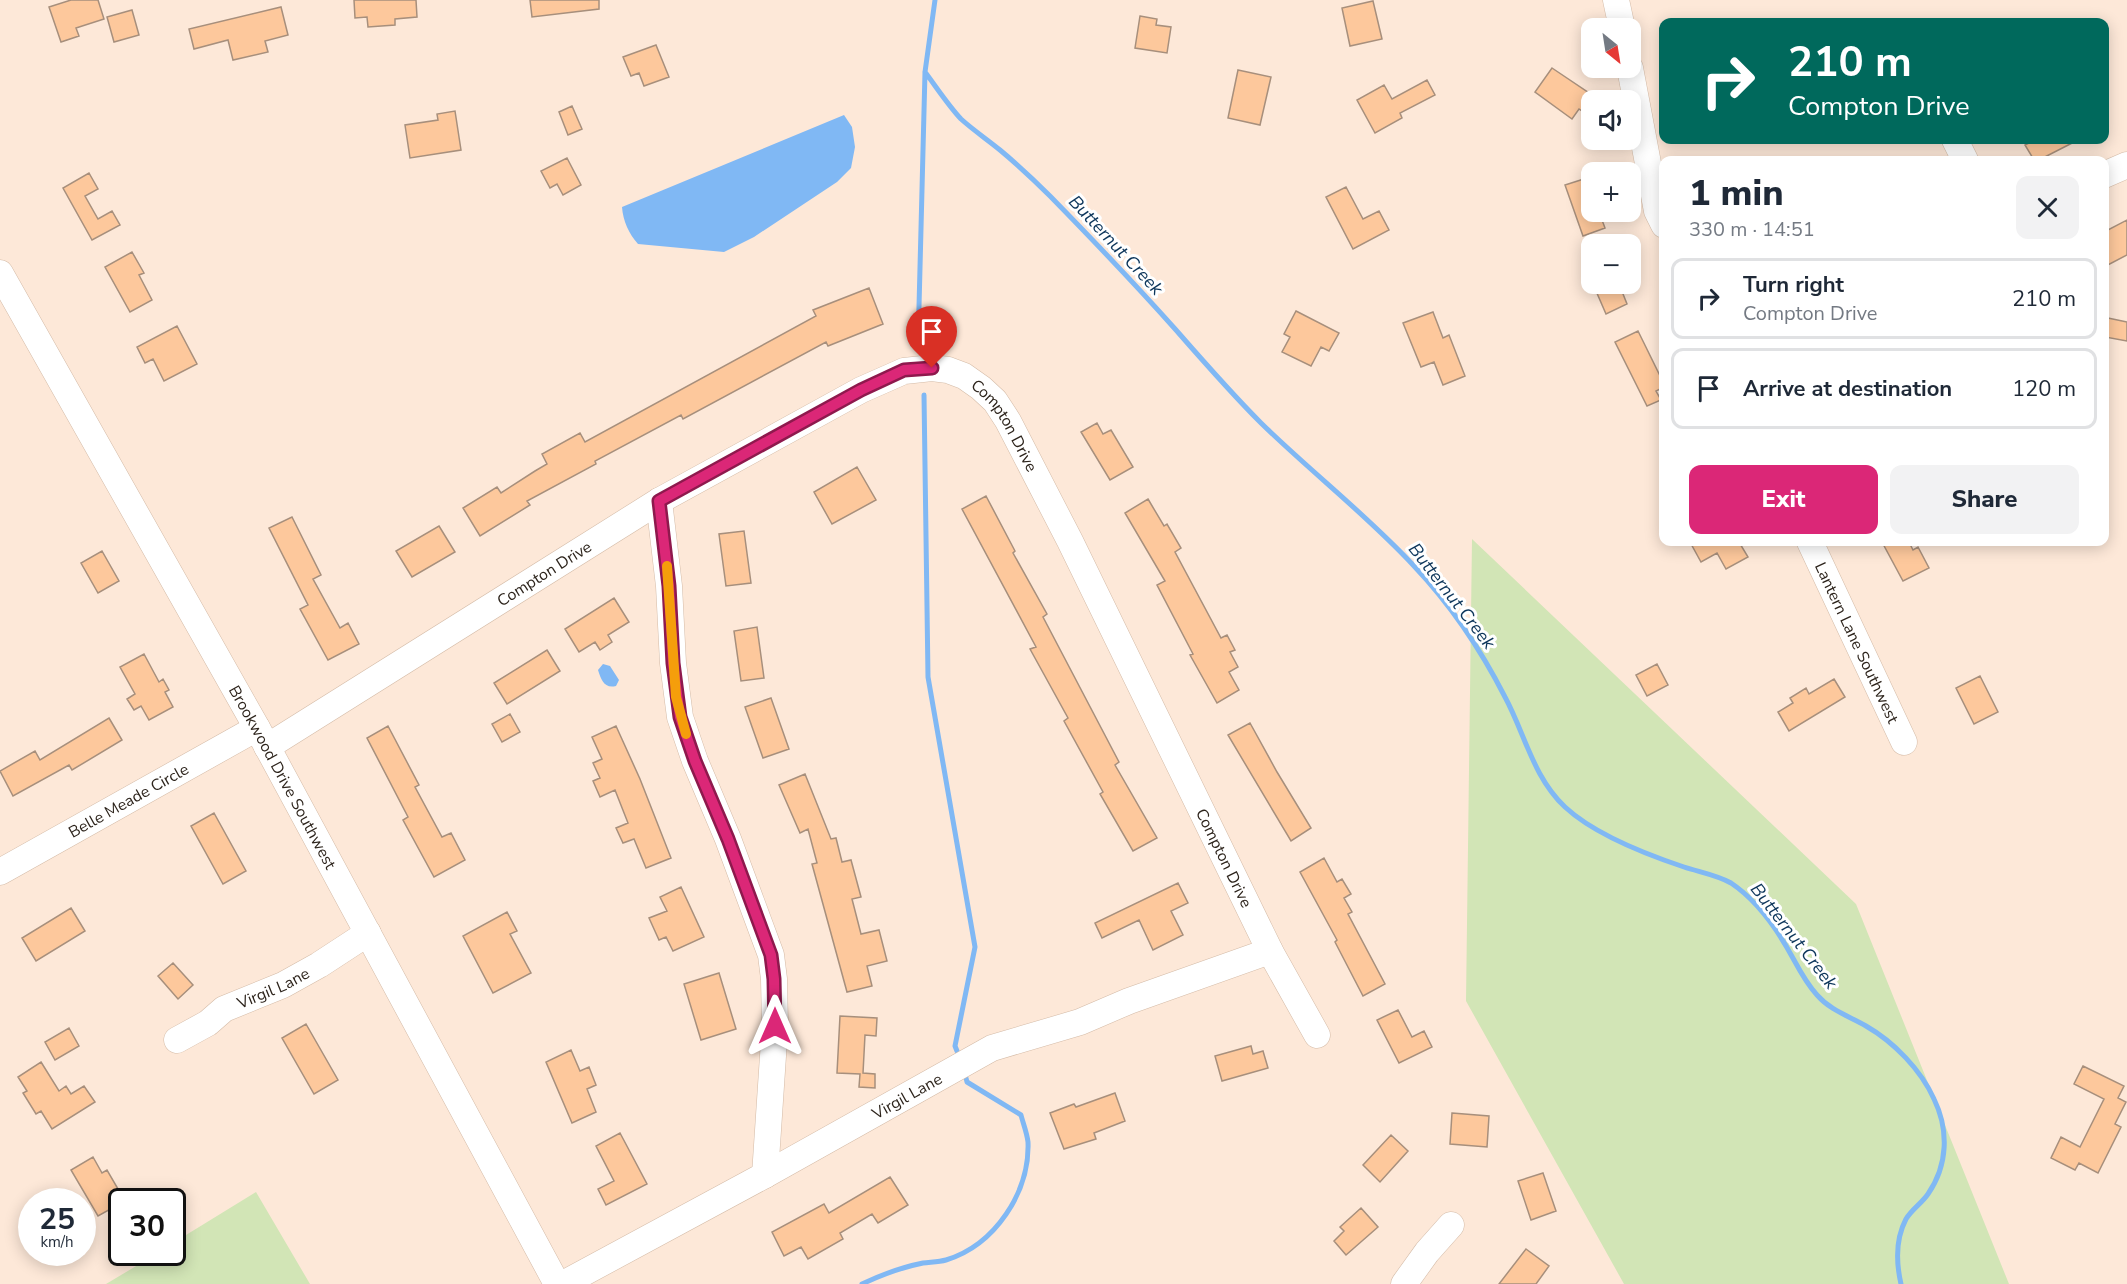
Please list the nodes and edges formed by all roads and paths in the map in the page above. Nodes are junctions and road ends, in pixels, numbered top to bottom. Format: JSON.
{"nodes":[{"id":1,"x":1616,"y":0,"type":"edge"},
{"id":2,"x":1620,"y":18,"type":"edge"},
{"id":3,"x":1632,"y":78,"type":"edge"},
{"id":4,"x":2127,"y":165,"type":"edge"},
{"id":5,"x":2109,"y":173,"type":"edge"},
{"id":6,"x":1659,"y":215,"type":"edge"},
{"id":7,"x":0,"y":273,"type":"edge"},
{"id":8,"x":659,"y":501,"type":"junction"},
{"id":9,"x":1812,"y":546,"type":"edge"},
{"id":10,"x":262,"y":738,"type":"junction"},
{"id":11,"x":1904,"y":742,"type":"dead end"},
{"id":12,"x":0,"y":872,"type":"edge"},
{"id":13,"x":368,"y":933,"type":"junction"},
{"id":14,"x":1270,"y":951,"type":"junction"},
{"id":15,"x":1317,"y":1035,"type":"dead end"},
{"id":16,"x":177,"y":1040,"type":"dead end"},
{"id":17,"x":765,"y":1175,"type":"junction"},
{"id":18,"x":1451,"y":1225,"type":"dead end"},
{"id":19,"x":557,"y":1284,"type":"edge"},
{"id":20,"x":563,"y":1284,"type":"edge"},
{"id":21,"x":1404,"y":1284,"type":"edge"}],
"edges":[{"from":1,"to":2,"type":"street"},
{"from":3,"to":6,"type":"street"},
{"from":4,"to":5,"type":"street"},
{"from":7,"to":10,"type":"street","name":"Brookwood Drive Southwest"},
{"from":8,"to":10,"type":"street","name":"Compton Drive"},
{"from":8,"to":14,"type":"street","name":"Compton Drive"},
{"from":8,"to":17,"type":"street"},
{"from":9,"to":11,"type":"street","name":"Lantern Lane Southwest"},
{"from":10,"to":12,"type":"street","name":"Belle Meade Circle"},
{"from":10,"to":13,"type":"street","name":"Brookwood Drive Southwest"},
{"from":13,"to":16,"type":"street","name":"Virgil Lane"},
{"from":13,"to":19,"type":"street","name":"Brookwood Drive Southwest"},
{"from":14,"to":15,"type":"street","name":"Compton Drive"},
{"from":14,"to":17,"type":"street","name":"Virgil Lane"},
{"from":17,"to":20,"type":"street","name":"Virgil Lane"},
{"from":18,"to":21,"type":"street"}]}
